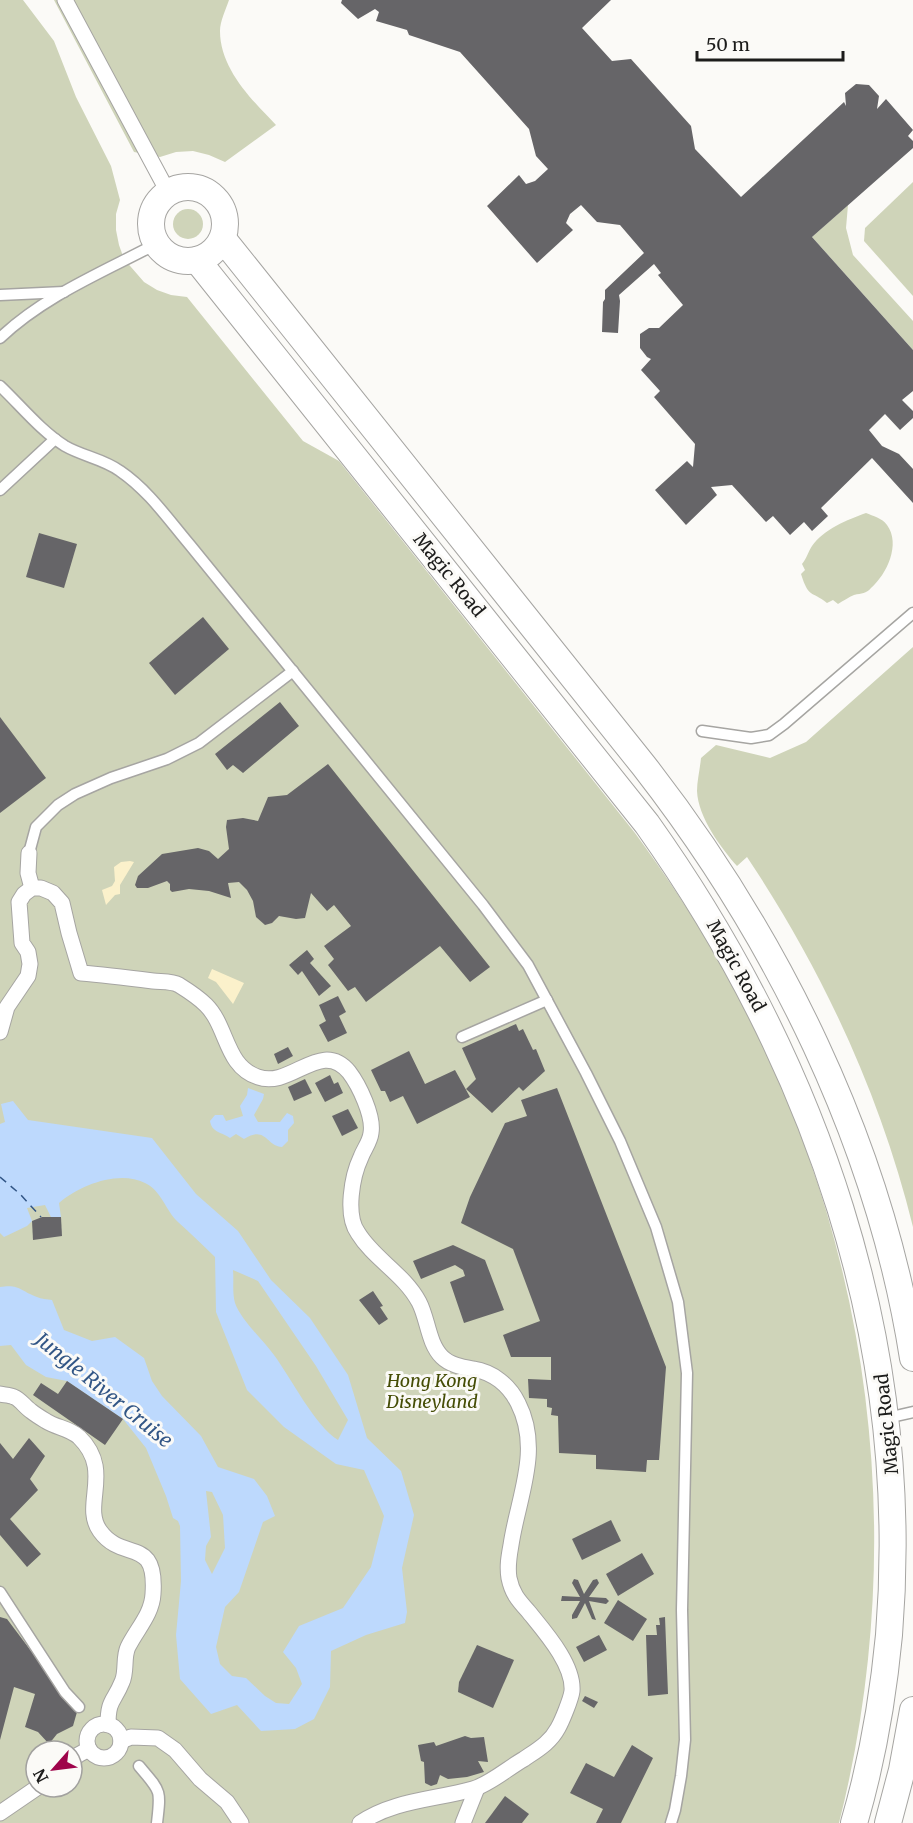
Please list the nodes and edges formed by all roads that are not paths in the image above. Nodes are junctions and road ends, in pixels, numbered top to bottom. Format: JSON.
{"nodes":[{"id":1,"x":65,"y":0,"type":"edge"},
{"id":2,"x":168,"y":192,"type":"junction"},
{"id":3,"x":223,"y":239,"type":"junction"},
{"id":4,"x":156,"y":244,"type":"junction"},
{"id":5,"x":197,"y":260,"type":"junction"},
{"id":6,"x":64,"y":292,"type":"junction"},
{"id":7,"x":0,"y":295,"type":"edge"},
{"id":8,"x":0,"y":338,"type":"edge"},
{"id":9,"x":0,"y":386,"type":"edge"},
{"id":10,"x":55,"y":439,"type":"junction"},
{"id":11,"x":0,"y":490,"type":"edge"},
{"id":12,"x":913,"y":613,"type":"edge"},
{"id":13,"x":293,"y":671,"type":"junction"},
{"id":14,"x":702,"y":731,"type":"dead end"},
{"id":15,"x":29,"y":854,"type":"joint"},
{"id":16,"x":32,"y":888,"type":"junction"},
{"id":17,"x":547,"y":1000,"type":"junction"},
{"id":18,"x":0,"y":1032,"type":"edge"},
{"id":19,"x":462,"y":1037,"type":"dead end"},
{"id":20,"x":913,"y":1358,"type":"edge"},
{"id":21,"x":0,"y":1394,"type":"edge"},
{"id":22,"x":913,"y":1412,"type":"edge"},
{"id":23,"x":887,"y":1418,"type":"junction"},
{"id":24,"x":0,"y":1592,"type":"edge"},
{"id":25,"x":79,"y":1707,"type":"dead end"},
{"id":26,"x":913,"y":1710,"type":"edge"},
{"id":27,"x":108,"y":1725,"type":"junction"},
{"id":28,"x":122,"y":1741,"type":"junction"},
{"id":29,"x":90,"y":1749,"type":"junction"},
{"id":30,"x":84,"y":1752,"type":"edge"},
{"id":31,"x":140,"y":1766,"type":"dead end"},
{"id":32,"x":477,"y":1788,"type":"junction"},
{"id":33,"x":24,"y":1797,"type":"edge"},
{"id":34,"x":0,"y":1813,"type":"edge"},
{"id":35,"x":157,"y":1823,"type":"edge"},
{"id":36,"x":242,"y":1823,"type":"edge"},
{"id":37,"x":360,"y":1823,"type":"edge"},
{"id":38,"x":463,"y":1823,"type":"edge"},
{"id":39,"x":671,"y":1823,"type":"edge"},
{"id":40,"x":854,"y":1823,"type":"edge"},
{"id":41,"x":888,"y":1823,"type":"edge"}],
"edges":[{"from":1,"to":2,"type":"street"},
{"from":2,"to":3,"type":"street"},
{"from":2,"to":4,"type":"street"},
{"from":3,"to":5,"type":"street"},
{"from":3,"to":20,"type":"street","name":"Magic Road"},
{"from":4,"to":5,"type":"street"},
{"from":4,"to":6,"type":"lane"},
{"from":5,"to":23,"type":"street","name":"Magic Road"},
{"from":6,"to":7,"type":"lane"},
{"from":6,"to":8,"type":"lane"},
{"from":9,"to":10,"type":"lane"},
{"from":10,"to":11,"type":"lane"},
{"from":10,"to":13,"type":"lane"},
{"from":12,"to":14,"type":"lane"},
{"from":13,"to":15,"type":"lane"},
{"from":13,"to":17,"type":"lane"},
{"from":15,"to":16,"type":"street"},
{"from":16,"to":18,"type":"street"},
{"from":16,"to":32,"type":"street"},
{"from":17,"to":19,"type":"lane"},
{"from":17,"to":39,"type":"lane"},
{"from":21,"to":27,"type":"street"},
{"from":22,"to":23,"type":"lane"},
{"from":23,"to":40,"type":"street","name":"Magic Road"},
{"from":24,"to":25,"type":"lane"},
{"from":26,"to":41,"type":"street"},
{"from":27,"to":28,"type":"street"},
{"from":27,"to":29,"type":"street"},
{"from":28,"to":29,"type":"street"},
{"from":28,"to":36,"type":"street"},
{"from":29,"to":30,"type":"street"},
{"from":31,"to":35,"type":"lane"},
{"from":32,"to":37,"type":"street"},
{"from":32,"to":38,"type":"street"},
{"from":33,"to":34,"type":"street"}]}
